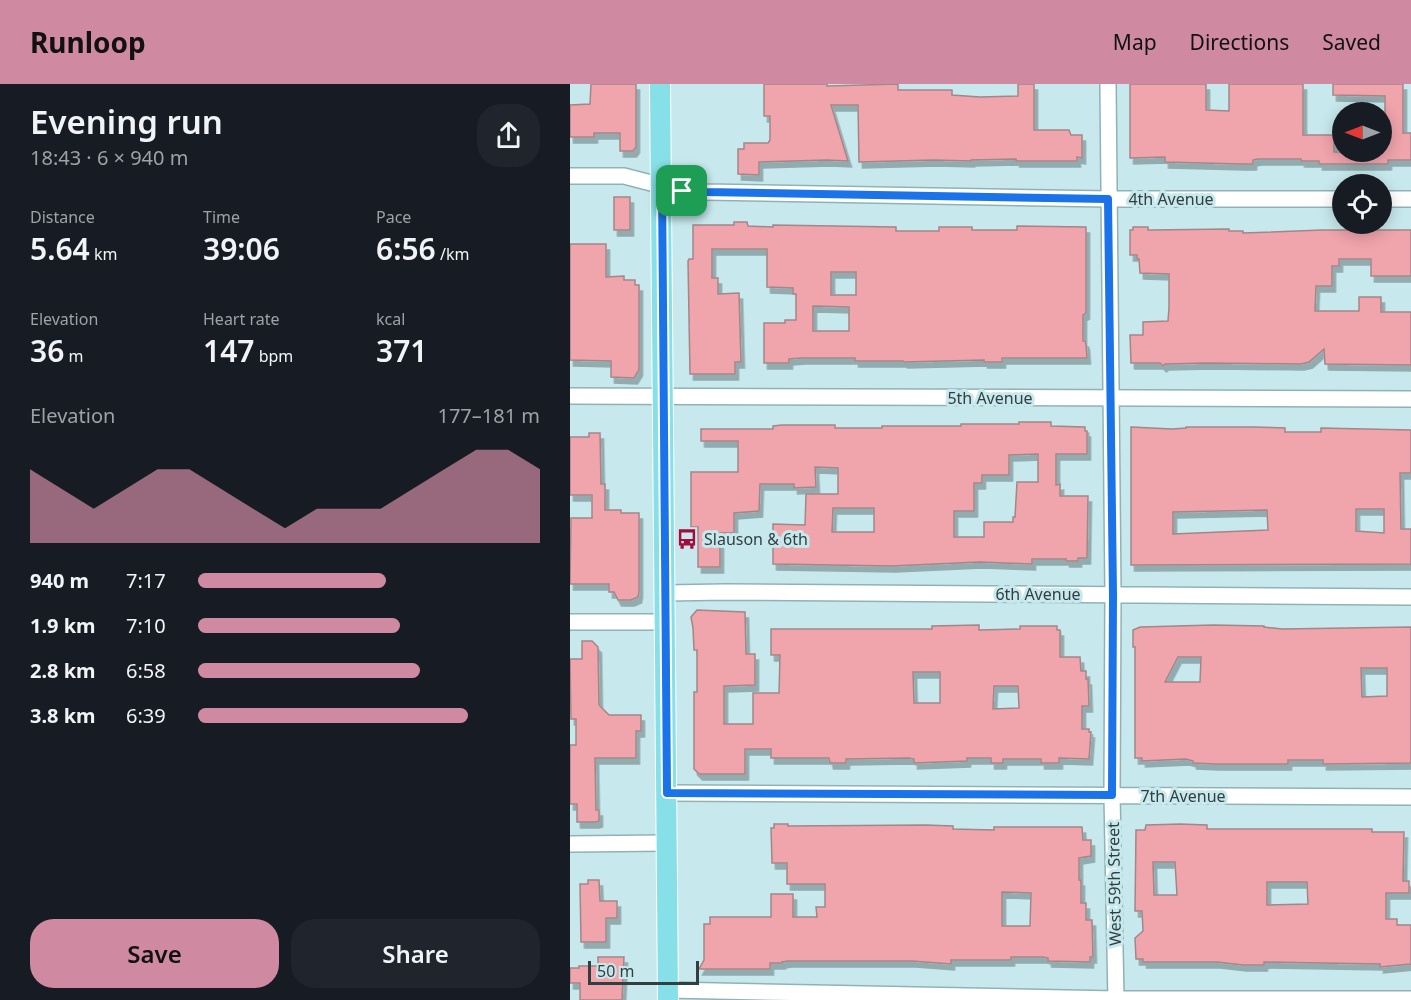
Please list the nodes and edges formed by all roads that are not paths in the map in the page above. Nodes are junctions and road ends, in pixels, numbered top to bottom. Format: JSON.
{"nodes":[{"id":1,"x":660,"y":84,"type":"edge"},
{"id":2,"x":1108,"y":84,"type":"edge"},
{"id":3,"x":570,"y":176,"type":"edge"},
{"id":4,"x":662,"y":185,"type":"junction"},
{"id":5,"x":1108,"y":199,"type":"junction"},
{"id":6,"x":1332,"y":199,"type":"edge"},
{"id":7,"x":1392,"y":199,"type":"edge"},
{"id":8,"x":1411,"y":199,"type":"edge"},
{"id":9,"x":570,"y":396,"type":"edge"},
{"id":10,"x":664,"y":396,"type":"junction"},
{"id":11,"x":1111,"y":398,"type":"junction"},
{"id":12,"x":1411,"y":399,"type":"edge"},
{"id":13,"x":666,"y":593,"type":"junction"},
{"id":14,"x":1113,"y":594,"type":"junction"},
{"id":15,"x":1411,"y":597,"type":"edge"},
{"id":16,"x":570,"y":622,"type":"edge"},
{"id":17,"x":666,"y":622,"type":"junction"},
{"id":18,"x":667,"y":793,"type":"junction"},
{"id":19,"x":1112,"y":795,"type":"junction"},
{"id":20,"x":1411,"y":797,"type":"edge"},
{"id":21,"x":667,"y":843,"type":"junction"},
{"id":22,"x":570,"y":844,"type":"edge"},
{"id":23,"x":668,"y":995,"type":"edge"},
{"id":24,"x":1116,"y":999,"type":"edge"},
{"id":25,"x":1411,"y":999,"type":"edge"}],
"edges":[{"from":1,"to":4,"type":"main road"},
{"from":2,"to":5,"type":"street","name":"West 59th Street"},
{"from":3,"to":4,"type":"street","name":"4th Avenue"},
{"from":4,"to":5,"type":"street","name":"4th Avenue"},
{"from":4,"to":10,"type":"main road"},
{"from":5,"to":6,"type":"street","name":"4th Avenue"},
{"from":5,"to":11,"type":"street","name":"West 59th Street"},
{"from":7,"to":8,"type":"street"},
{"from":9,"to":10,"type":"street","name":"5th Avenue"},
{"from":10,"to":11,"type":"street","name":"5th Avenue"},
{"from":10,"to":13,"type":"main road"},
{"from":11,"to":12,"type":"street","name":"5th Avenue"},
{"from":11,"to":14,"type":"street","name":"West 59th Street"},
{"from":13,"to":14,"type":"street","name":"6th Avenue"},
{"from":13,"to":17,"type":"main road"},
{"from":14,"to":15,"type":"street","name":"6th Avenue"},
{"from":14,"to":19,"type":"street","name":"West 59th Street"},
{"from":16,"to":17,"type":"street"},
{"from":17,"to":18,"type":"main road"},
{"from":18,"to":19,"type":"street","name":"7th Avenue"},
{"from":18,"to":21,"type":"main road"},
{"from":19,"to":20,"type":"street","name":"7th Avenue"},
{"from":19,"to":24,"type":"street","name":"West 59th Street"},
{"from":21,"to":22,"type":"street"},
{"from":21,"to":23,"type":"main road"},
{"from":23,"to":24,"type":"street"},
{"from":24,"to":25,"type":"street"}]}
